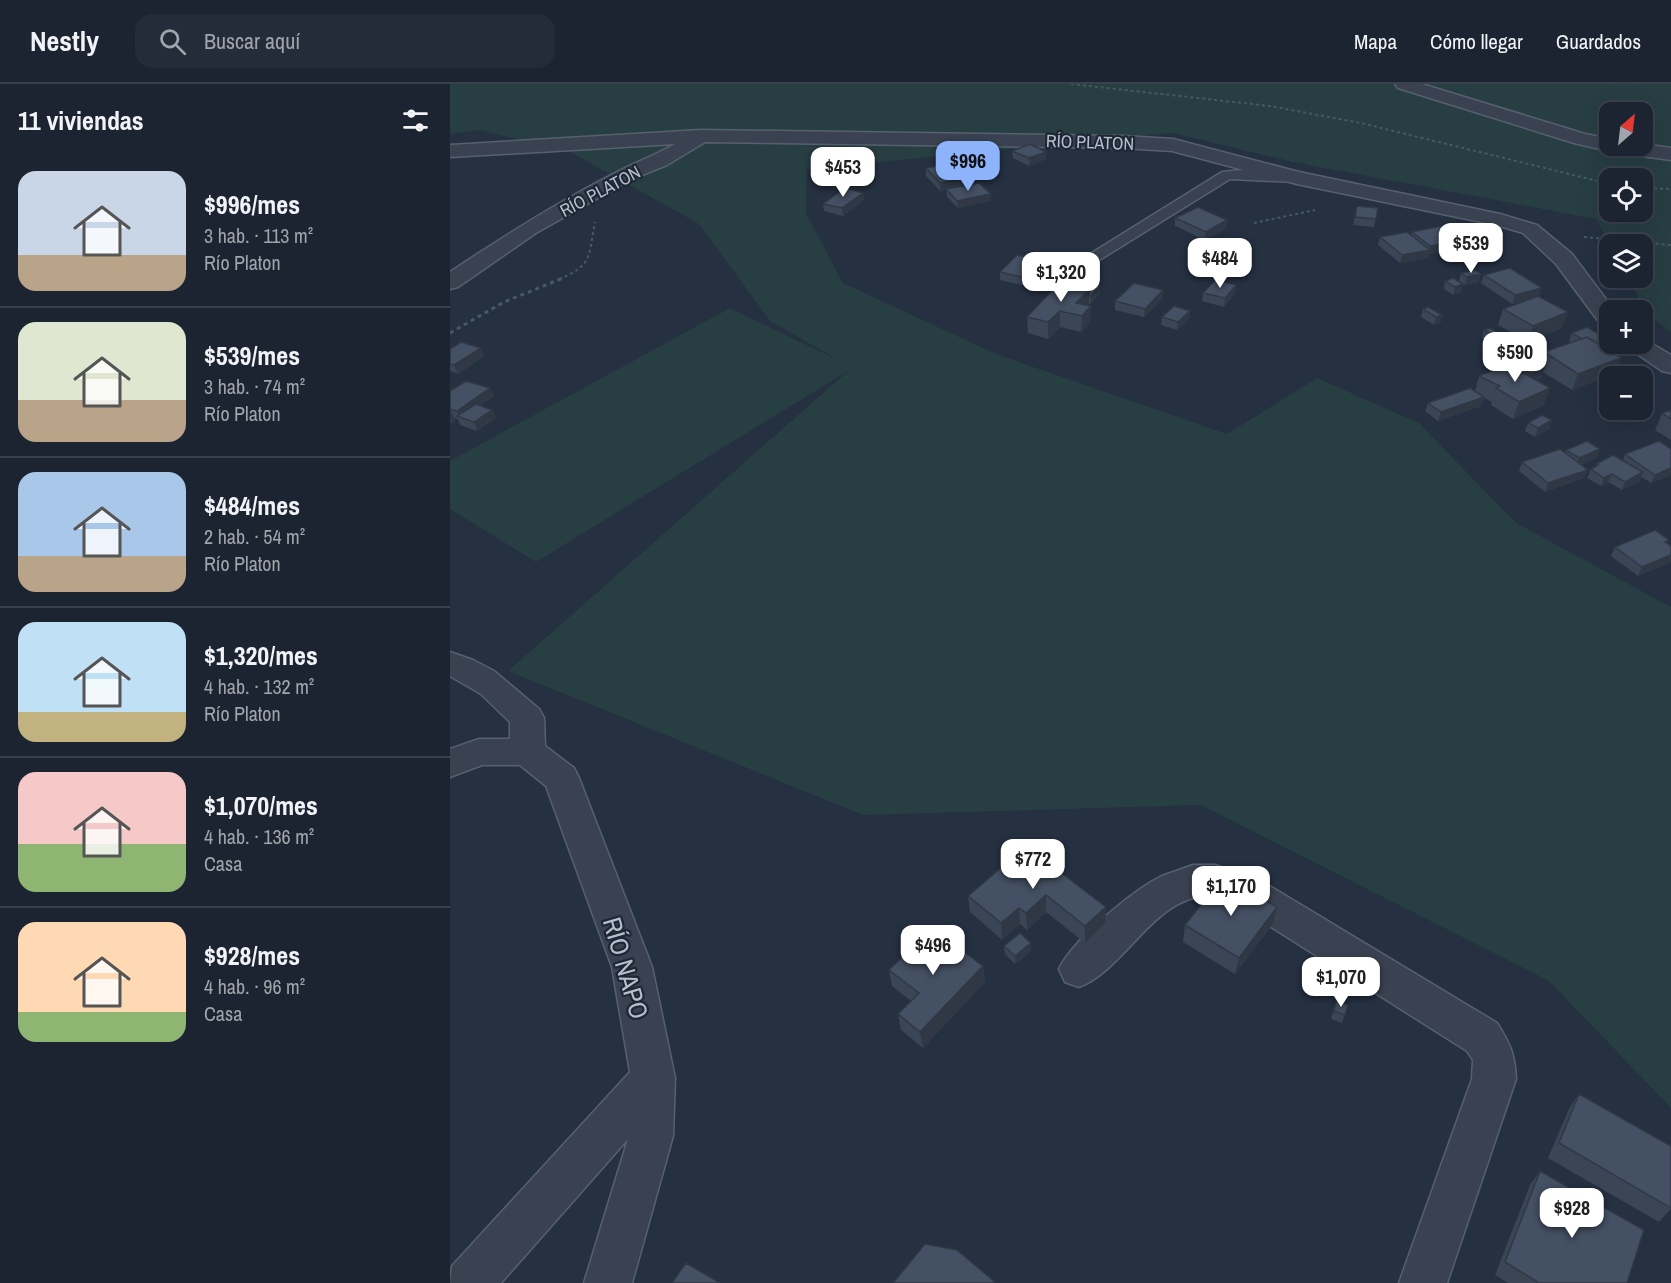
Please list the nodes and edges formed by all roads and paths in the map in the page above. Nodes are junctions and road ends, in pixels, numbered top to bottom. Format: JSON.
{"nodes":[{"id":1,"x":1071,"y":84,"type":"edge"},
{"id":2,"x":1404,"y":84,"type":"edge"},
{"id":3,"x":701,"y":136,"type":"junction"},
{"id":4,"x":1599,"y":143,"type":"edge"},
{"id":5,"x":450,"y":151,"type":"edge"},
{"id":6,"x":1653,"y":151,"type":"edge"},
{"id":7,"x":1671,"y":154,"type":"edge"},
{"id":8,"x":624,"y":175,"type":"junction"},
{"id":9,"x":1297,"y":178,"type":"junction"},
{"id":10,"x":1599,"y":181,"type":"edge"},
{"id":11,"x":1653,"y":188,"type":"edge"},
{"id":12,"x":1671,"y":189,"type":"edge"},
{"id":13,"x":1082,"y":264,"type":"dead end"},
{"id":14,"x":450,"y":282,"type":"edge"},
{"id":15,"x":1599,"y":306,"type":"edge"},
{"id":16,"x":450,"y":333,"type":"edge"},
{"id":17,"x":1653,"y":354,"type":"edge"},
{"id":18,"x":1671,"y":366,"type":"edge"},
{"id":19,"x":450,"y":664,"type":"edge"},
{"id":20,"x":528,"y":752,"type":"junction"},
{"id":21,"x":450,"y":764,"type":"edge"},
{"id":22,"x":1079,"y":969,"type":"dead end"},
{"id":23,"x":653,"y":1078,"type":"junction"},
{"id":24,"x":469,"y":1283,"type":"edge"},
{"id":25,"x":608,"y":1283,"type":"edge"},
{"id":26,"x":1423,"y":1283,"type":"edge"}],
"edges":[{"from":1,"to":10,"type":"path"},
{"from":2,"to":4,"type":"street"},
{"from":3,"to":5,"type":"street"},
{"from":3,"to":8,"type":"street","name":"RÍO PLATON"},
{"from":3,"to":9,"type":"street","name":"RÍO PLATON"},
{"from":6,"to":7,"type":"street"},
{"from":8,"to":14,"type":"street","name":"RÍO PLATON"},
{"from":8,"to":16,"type":"path"},
{"from":9,"to":13,"type":"lane"},
{"from":9,"to":15,"type":"street","name":"RÍO PLATON"},
{"from":11,"to":12,"type":"path"},
{"from":17,"to":18,"type":"street"},
{"from":19,"to":20,"type":"street"},
{"from":20,"to":21,"type":"street"},
{"from":20,"to":23,"type":"street","name":"RÍO NAPO"},
{"from":22,"to":26,"type":"street"},
{"from":23,"to":24,"type":"street"},
{"from":23,"to":25,"type":"street","name":"RÍO NAPO"}]}
